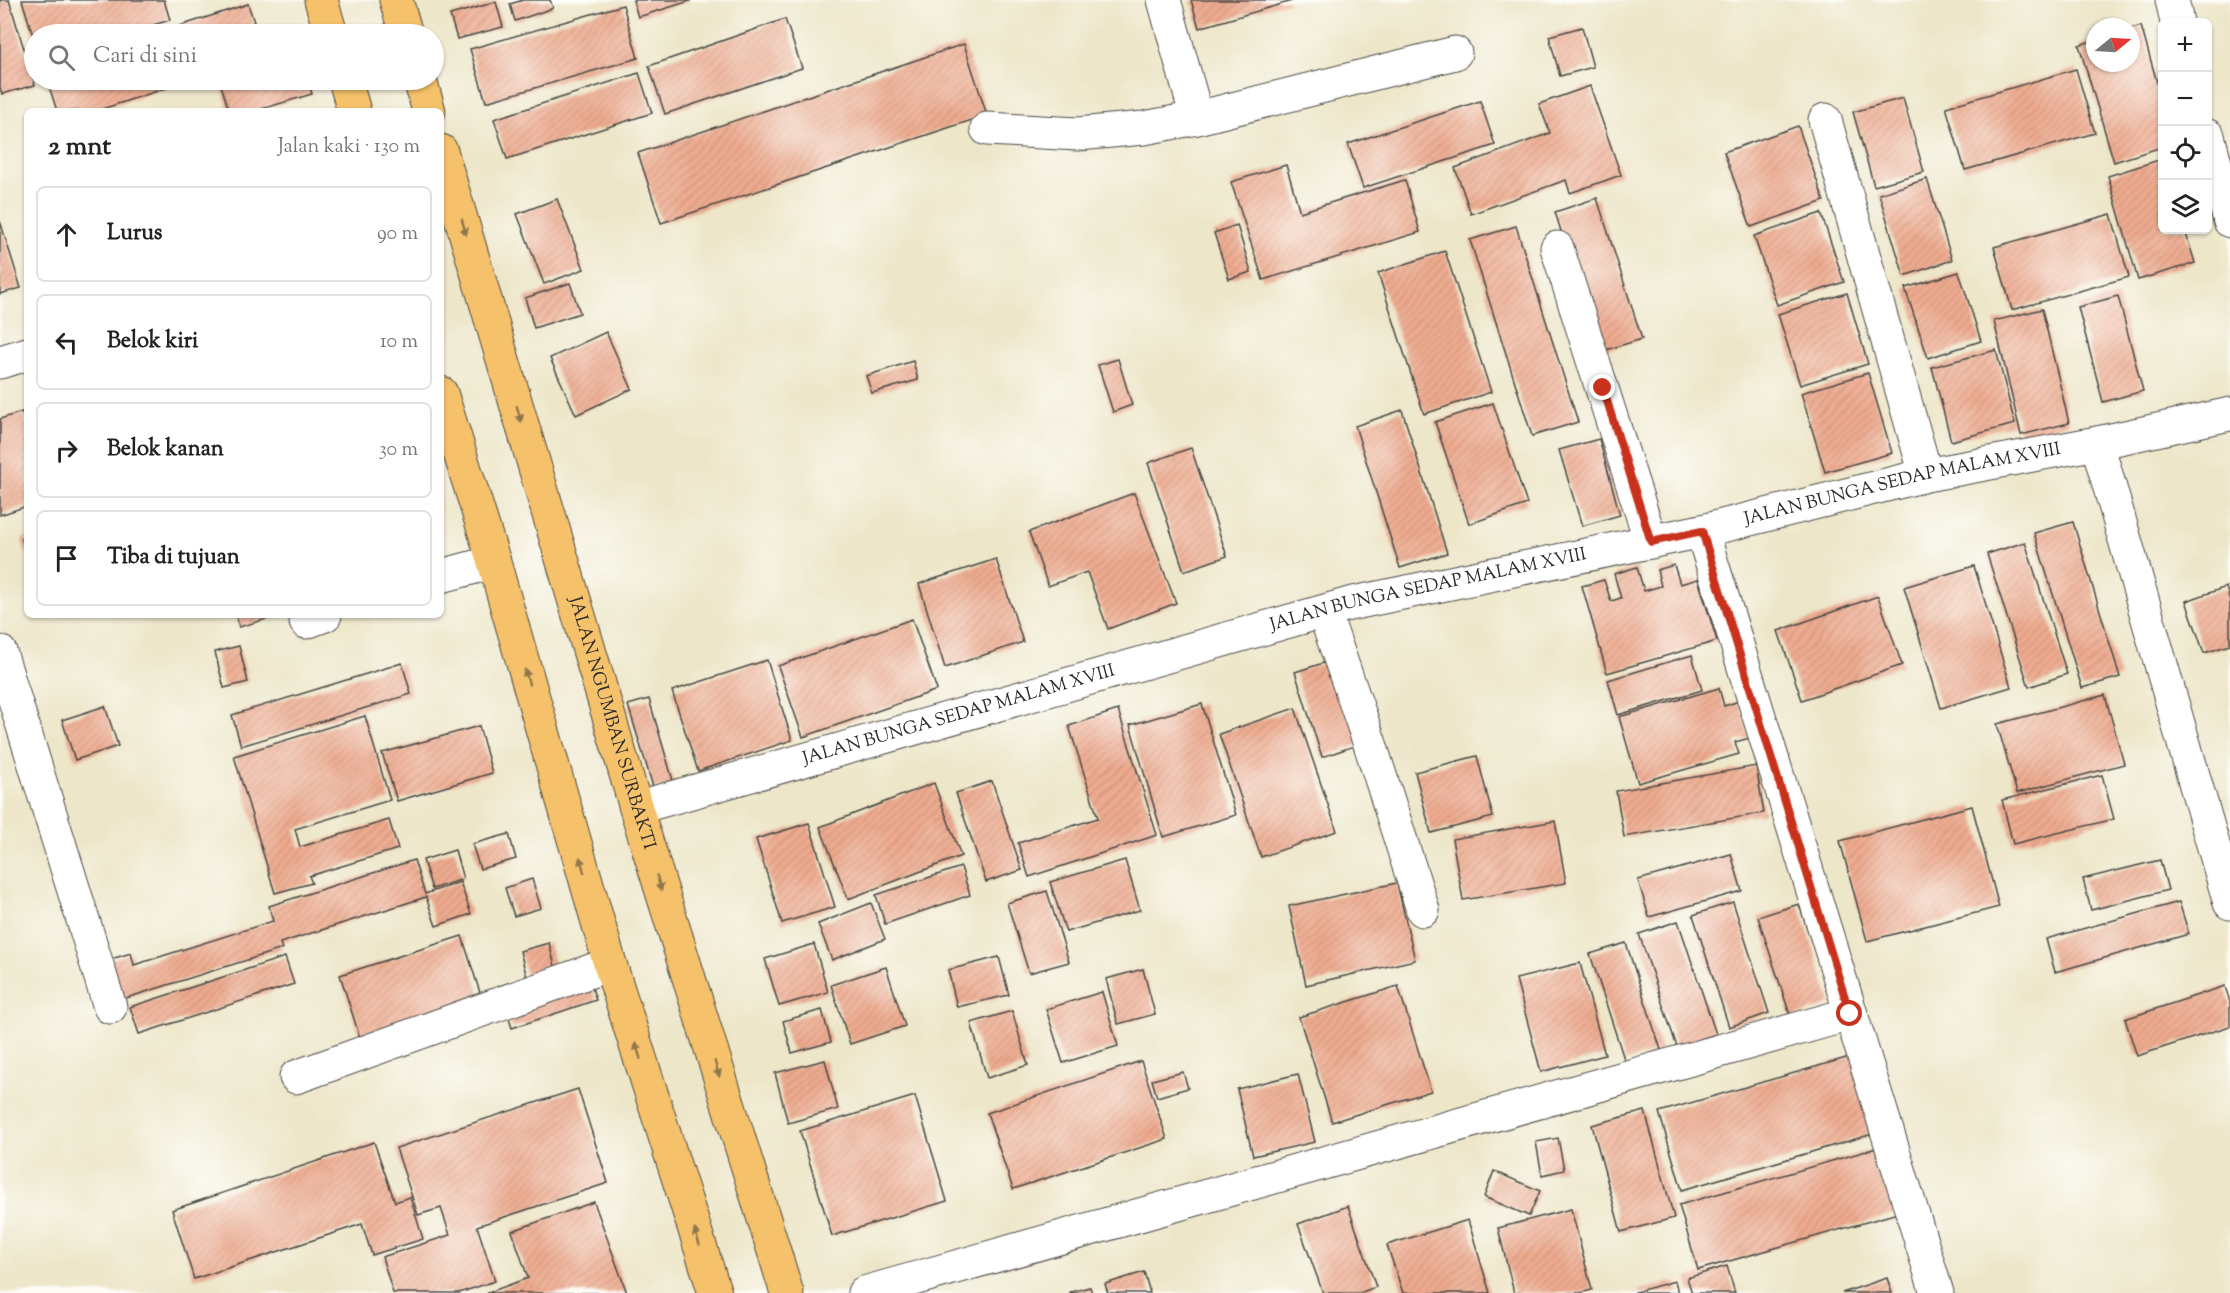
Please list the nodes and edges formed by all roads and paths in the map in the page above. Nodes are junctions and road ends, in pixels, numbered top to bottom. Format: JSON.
{"nodes":[{"id":1,"x":321,"y":0,"type":"edge"},
{"id":2,"x":396,"y":0,"type":"edge"},
{"id":3,"x":1164,"y":0,"type":"edge"},
{"id":4,"x":2172,"y":0,"type":"edge"},
{"id":5,"x":2177,"y":18,"type":"edge"},
{"id":6,"x":328,"y":24,"type":"edge"},
{"id":7,"x":403,"y":24,"type":"edge"},
{"id":8,"x":1455,"y":53,"type":"dead end"},
{"id":9,"x":348,"y":90,"type":"edge"},
{"id":10,"x":423,"y":90,"type":"edge"},
{"id":11,"x":353,"y":108,"type":"edge"},
{"id":12,"x":428,"y":108,"type":"edge"},
{"id":13,"x":1197,"y":118,"type":"junction"},
{"id":14,"x":1825,"y":120,"type":"dead end"},
{"id":15,"x":987,"y":129,"type":"dead end"},
{"id":16,"x":2212,"y":152,"type":"edge"},
{"id":17,"x":444,"y":161,"type":"edge"},
{"id":18,"x":2230,"y":222,"type":"edge"},
{"id":19,"x":1557,"y":248,"type":"dead end"},
{"id":20,"x":24,"y":355,"type":"edge"},
{"id":21,"x":0,"y":362,"type":"edge"},
{"id":22,"x":444,"y":403,"type":"edge"},
{"id":23,"x":2230,"y":414,"type":"edge"},
{"id":24,"x":2097,"y":443,"type":"junction"},
{"id":25,"x":1926,"y":475,"type":"junction"},
{"id":26,"x":1702,"y":531,"type":"junction"},
{"id":27,"x":1651,"y":542,"type":"junction"},
{"id":28,"x":494,"y":562,"type":"junction"},
{"id":29,"x":444,"y":575,"type":"edge"},
{"id":30,"x":1324,"y":612,"type":"junction"},
{"id":31,"x":0,"y":652,"type":"edge"},
{"id":32,"x":636,"y":808,"type":"junction"},
{"id":33,"x":2230,"y":903,"type":"edge"},
{"id":34,"x":1423,"y":910,"type":"dead end"},
{"id":35,"x":610,"y":964,"type":"junction"},
{"id":36,"x":110,"y":1007,"type":"dead end"},
{"id":37,"x":1850,"y":1014,"type":"junction"},
{"id":38,"x":296,"y":1077,"type":"dead end"},
{"id":39,"x":715,"y":1293,"type":"edge"},
{"id":40,"x":787,"y":1293,"type":"edge"},
{"id":41,"x":864,"y":1293,"type":"edge"},
{"id":42,"x":1936,"y":1293,"type":"edge"}],
"edges":[{"from":1,"to":6,"type":"highway"},
{"from":2,"to":7,"type":"highway"},
{"from":3,"to":13,"type":"street"},
{"from":4,"to":5,"type":"street"},
{"from":8,"to":13,"type":"street"},
{"from":9,"to":11,"type":"highway"},
{"from":10,"to":12,"type":"highway"},
{"from":13,"to":15,"type":"street"},
{"from":14,"to":25,"type":"street"},
{"from":16,"to":18,"type":"street"},
{"from":17,"to":32,"type":"highway","name":"JALAN NGUMBAN SURBAKTI","one_way":true},
{"from":19,"to":27,"type":"street"},
{"from":20,"to":21,"type":"street"},
{"from":22,"to":28,"type":"highway"},
{"from":23,"to":24,"type":"street","name":"JALAN BUNGA SEDAP MALAM XVIII"},
{"from":24,"to":25,"type":"street","name":"JALAN BUNGA SEDAP MALAM XVIII"},
{"from":24,"to":33,"type":"street"},
{"from":25,"to":26,"type":"street","name":"JALAN BUNGA SEDAP MALAM XVIII"},
{"from":26,"to":27,"type":"street","name":"JALAN BUNGA SEDAP MALAM XVIII"},
{"from":26,"to":37,"type":"street"},
{"from":27,"to":30,"type":"street","name":"JALAN BUNGA SEDAP MALAM XVIII"},
{"from":28,"to":29,"type":"street"},
{"from":35,"to":28,"type":"highway","one_way":true},
{"from":30,"to":32,"type":"street","name":"JALAN BUNGA SEDAP MALAM XVIII"},
{"from":30,"to":34,"type":"street"},
{"from":31,"to":36,"type":"street"},
{"from":32,"to":40,"type":"highway","name":"JALAN NGUMBAN SURBAKTI","one_way":true},
{"from":35,"to":38,"type":"street"},
{"from":39,"to":35,"type":"highway","one_way":true},
{"from":37,"to":41,"type":"street"},
{"from":37,"to":42,"type":"street"}]}
